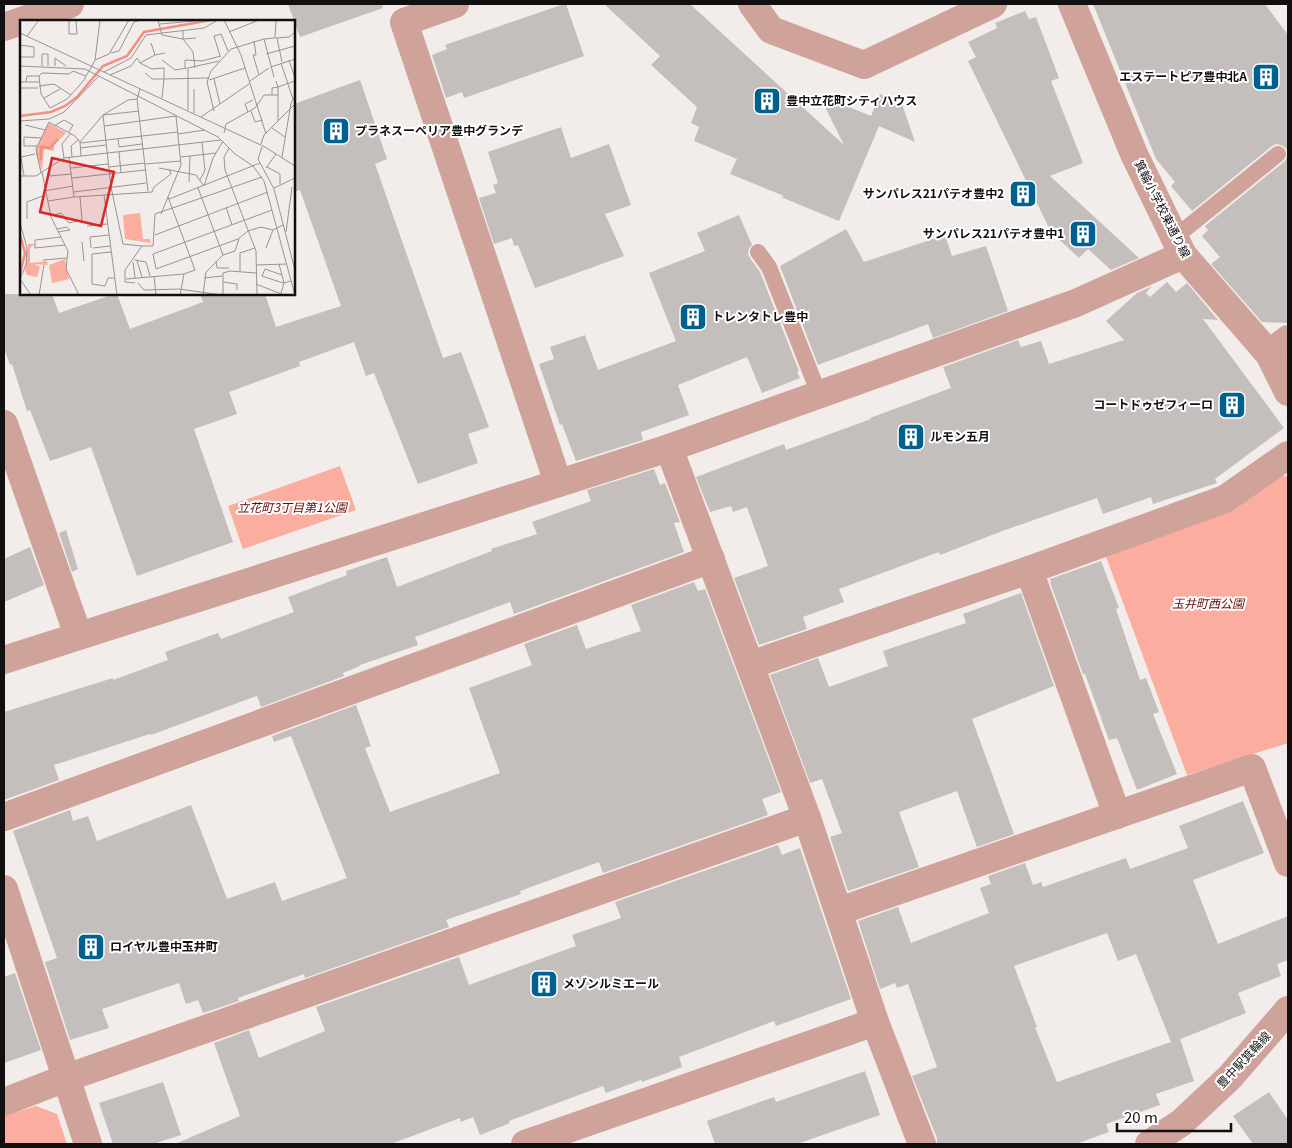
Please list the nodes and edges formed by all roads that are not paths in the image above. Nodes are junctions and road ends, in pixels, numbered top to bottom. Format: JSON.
{"nodes":[{"id":1,"x":70,"y":4,"type":"edge"},
{"id":2,"x":455,"y":4,"type":"edge"},
{"id":3,"x":752,"y":4,"type":"edge"},
{"id":4,"x":992,"y":4,"type":"edge"},
{"id":5,"x":1072,"y":4,"type":"edge"},
{"id":6,"x":26,"y":20,"type":"edge"},
{"id":7,"x":20,"y":22,"type":"edge"},
{"id":8,"x":4,"y":28,"type":"edge"},
{"id":9,"x":1278,"y":154,"type":"dead end"},
{"id":10,"x":1178,"y":246,"type":"junction"},
{"id":11,"x":758,"y":252,"type":"dead end"},
{"id":12,"x":1279,"y":346,"type":"edge"},
{"id":13,"x":1288,"y":392,"type":"edge"},
{"id":14,"x":819,"y":394,"type":"junction"},
{"id":15,"x":4,"y":424,"type":"edge"},
{"id":16,"x":669,"y":448,"type":"junction"},
{"id":17,"x":1288,"y":455,"type":"edge"},
{"id":18,"x":558,"y":483,"type":"junction"},
{"id":19,"x":711,"y":559,"type":"junction"},
{"id":20,"x":1028,"y":570,"type":"junction"},
{"id":21,"x":78,"y":635,"type":"junction"},
{"id":22,"x":4,"y":660,"type":"edge"},
{"id":23,"x":750,"y":665,"type":"junction"},
{"id":24,"x":1117,"y":815,"type":"junction"},
{"id":25,"x":4,"y":817,"type":"edge"},
{"id":26,"x":807,"y":818,"type":"junction"},
{"id":27,"x":1288,"y":863,"type":"edge"},
{"id":28,"x":4,"y":889,"type":"edge"},
{"id":29,"x":839,"y":911,"type":"junction"},
{"id":30,"x":1288,"y":1010,"type":"edge"},
{"id":31,"x":875,"y":1022,"type":"junction"},
{"id":32,"x":66,"y":1078,"type":"junction"},
{"id":33,"x":4,"y":1102,"type":"edge"},
{"id":34,"x":88,"y":1144,"type":"edge"},
{"id":35,"x":526,"y":1144,"type":"edge"},
{"id":36,"x":922,"y":1144,"type":"edge"},
{"id":37,"x":1149,"y":1144,"type":"edge"}],
"edges":[{"from":1,"to":6,"type":"street"},
{"from":2,"to":18,"type":"street"},
{"from":3,"to":4,"type":"street"},
{"from":5,"to":10,"type":"street","name":"箕輪小学校東通り線"},
{"from":7,"to":8,"type":"street"},
{"from":9,"to":10,"type":"lane"},
{"from":10,"to":12,"type":"street","name":"箕輪小学校東通り線"},
{"from":10,"to":14,"type":"street"},
{"from":11,"to":14,"type":"lane"},
{"from":12,"to":13,"type":"street","name":"箕輪小学校東通り線"},
{"from":14,"to":16,"type":"street"},
{"from":15,"to":21,"type":"street"},
{"from":16,"to":18,"type":"street"},
{"from":16,"to":19,"type":"street"},
{"from":17,"to":20,"type":"street"},
{"from":18,"to":21,"type":"street"},
{"from":19,"to":23,"type":"street"},
{"from":19,"to":25,"type":"street"},
{"from":20,"to":23,"type":"street"},
{"from":20,"to":24,"type":"street"},
{"from":21,"to":22,"type":"street"},
{"from":23,"to":26,"type":"street"},
{"from":24,"to":27,"type":"street"},
{"from":24,"to":29,"type":"street"},
{"from":26,"to":29,"type":"street"},
{"from":26,"to":32,"type":"street"},
{"from":28,"to":32,"type":"street"},
{"from":29,"to":31,"type":"street"},
{"from":30,"to":37,"type":"street","name":"豊中駅箕輪線"},
{"from":31,"to":35,"type":"street"},
{"from":31,"to":36,"type":"street"},
{"from":32,"to":33,"type":"street"},
{"from":32,"to":34,"type":"street"}]}
